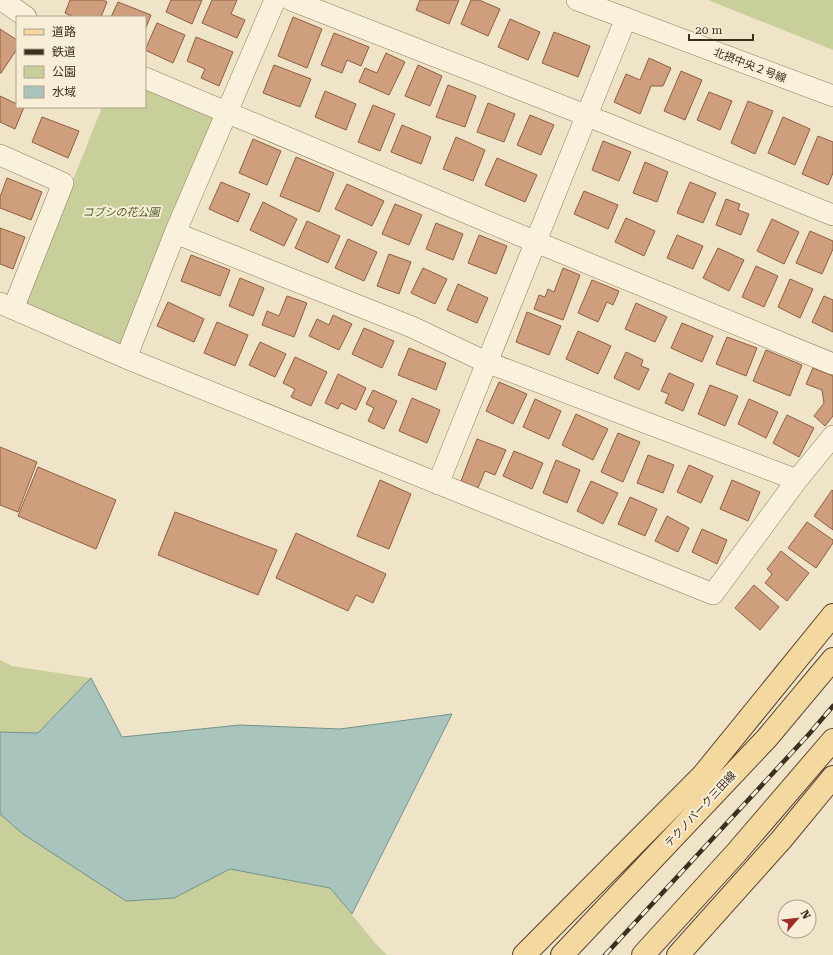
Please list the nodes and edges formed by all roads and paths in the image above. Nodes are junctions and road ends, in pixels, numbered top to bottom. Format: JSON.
{"nodes":[{"id":1,"x":2,"y":0,"type":"edge"},
{"id":2,"x":275,"y":0,"type":"edge"},
{"id":3,"x":291,"y":0,"type":"edge"},
{"id":4,"x":577,"y":0,"type":"edge"},
{"id":5,"x":25,"y":16,"type":"edge"},
{"id":6,"x":626,"y":18,"type":"junction"},
{"id":7,"x":146,"y":78,"type":"edge"},
{"id":8,"x":833,"y":96,"type":"edge"},
{"id":9,"x":227,"y":112,"type":"junction"},
{"id":10,"x":588,"y":116,"type":"junction"},
{"id":11,"x":0,"y":155,"type":"edge"},
{"id":12,"x":833,"y":215,"type":"edge"},
{"id":13,"x":175,"y":233,"type":"junction"},
{"id":14,"x":536,"y":242,"type":"junction"},
{"id":15,"x":7,"y":306,"type":"edge"},
{"id":16,"x":126,"y":358,"type":"junction"},
{"id":17,"x":486,"y":362,"type":"junction"},
{"id":18,"x":833,"y":364,"type":"edge"},
{"id":19,"x":833,"y":436,"type":"edge"},
{"id":20,"x":797,"y":480,"type":"junction"},
{"id":21,"x":438,"y":484,"type":"junction"},
{"id":22,"x":833,"y":615,"type":"edge"},
{"id":23,"x":833,"y":659,"type":"edge"},
{"id":24,"x":833,"y":740,"type":"edge"},
{"id":25,"x":833,"y":777,"type":"edge"},
{"id":26,"x":692,"y":901,"type":"junction"},
{"id":27,"x":524,"y":955,"type":"edge"},
{"id":28,"x":562,"y":955,"type":"edge"},
{"id":29,"x":643,"y":955,"type":"edge"},
{"id":30,"x":650,"y":955,"type":"edge"},
{"id":31,"x":678,"y":955,"type":"edge"}],
"edges":[{"from":1,"to":5,"type":"street"},
{"from":2,"to":9,"type":"street"},
{"from":3,"to":10,"type":"street"},
{"from":4,"to":6,"type":"street","name":"北摂中央２号線"},
{"from":6,"to":8,"type":"street","name":"北摂中央２号線"},
{"from":6,"to":10,"type":"street"},
{"from":7,"to":9,"type":"street"},
{"from":9,"to":13,"type":"street"},
{"from":9,"to":14,"type":"street"},
{"from":10,"to":12,"type":"street"},
{"from":10,"to":14,"type":"street"},
{"from":11,"to":15,"type":"street"},
{"from":13,"to":16,"type":"street"},
{"from":13,"to":17,"type":"street"},
{"from":14,"to":17,"type":"street"},
{"from":14,"to":18,"type":"street"},
{"from":15,"to":16,"type":"street"},
{"from":16,"to":21,"type":"street"},
{"from":17,"to":20,"type":"street"},
{"from":17,"to":21,"type":"street"},
{"from":19,"to":20,"type":"street"},
{"from":20,"to":21,"type":"street"},
{"from":22,"to":27,"type":"main road"},
{"from":23,"to":28,"type":"main road","name":"テクノパーク三田線"},
{"from":24,"to":26,"type":"main road"},
{"from":25,"to":31,"type":"main road"},
{"from":26,"to":29,"type":"main road"},
{"from":26,"to":30,"type":"main road"}]}
